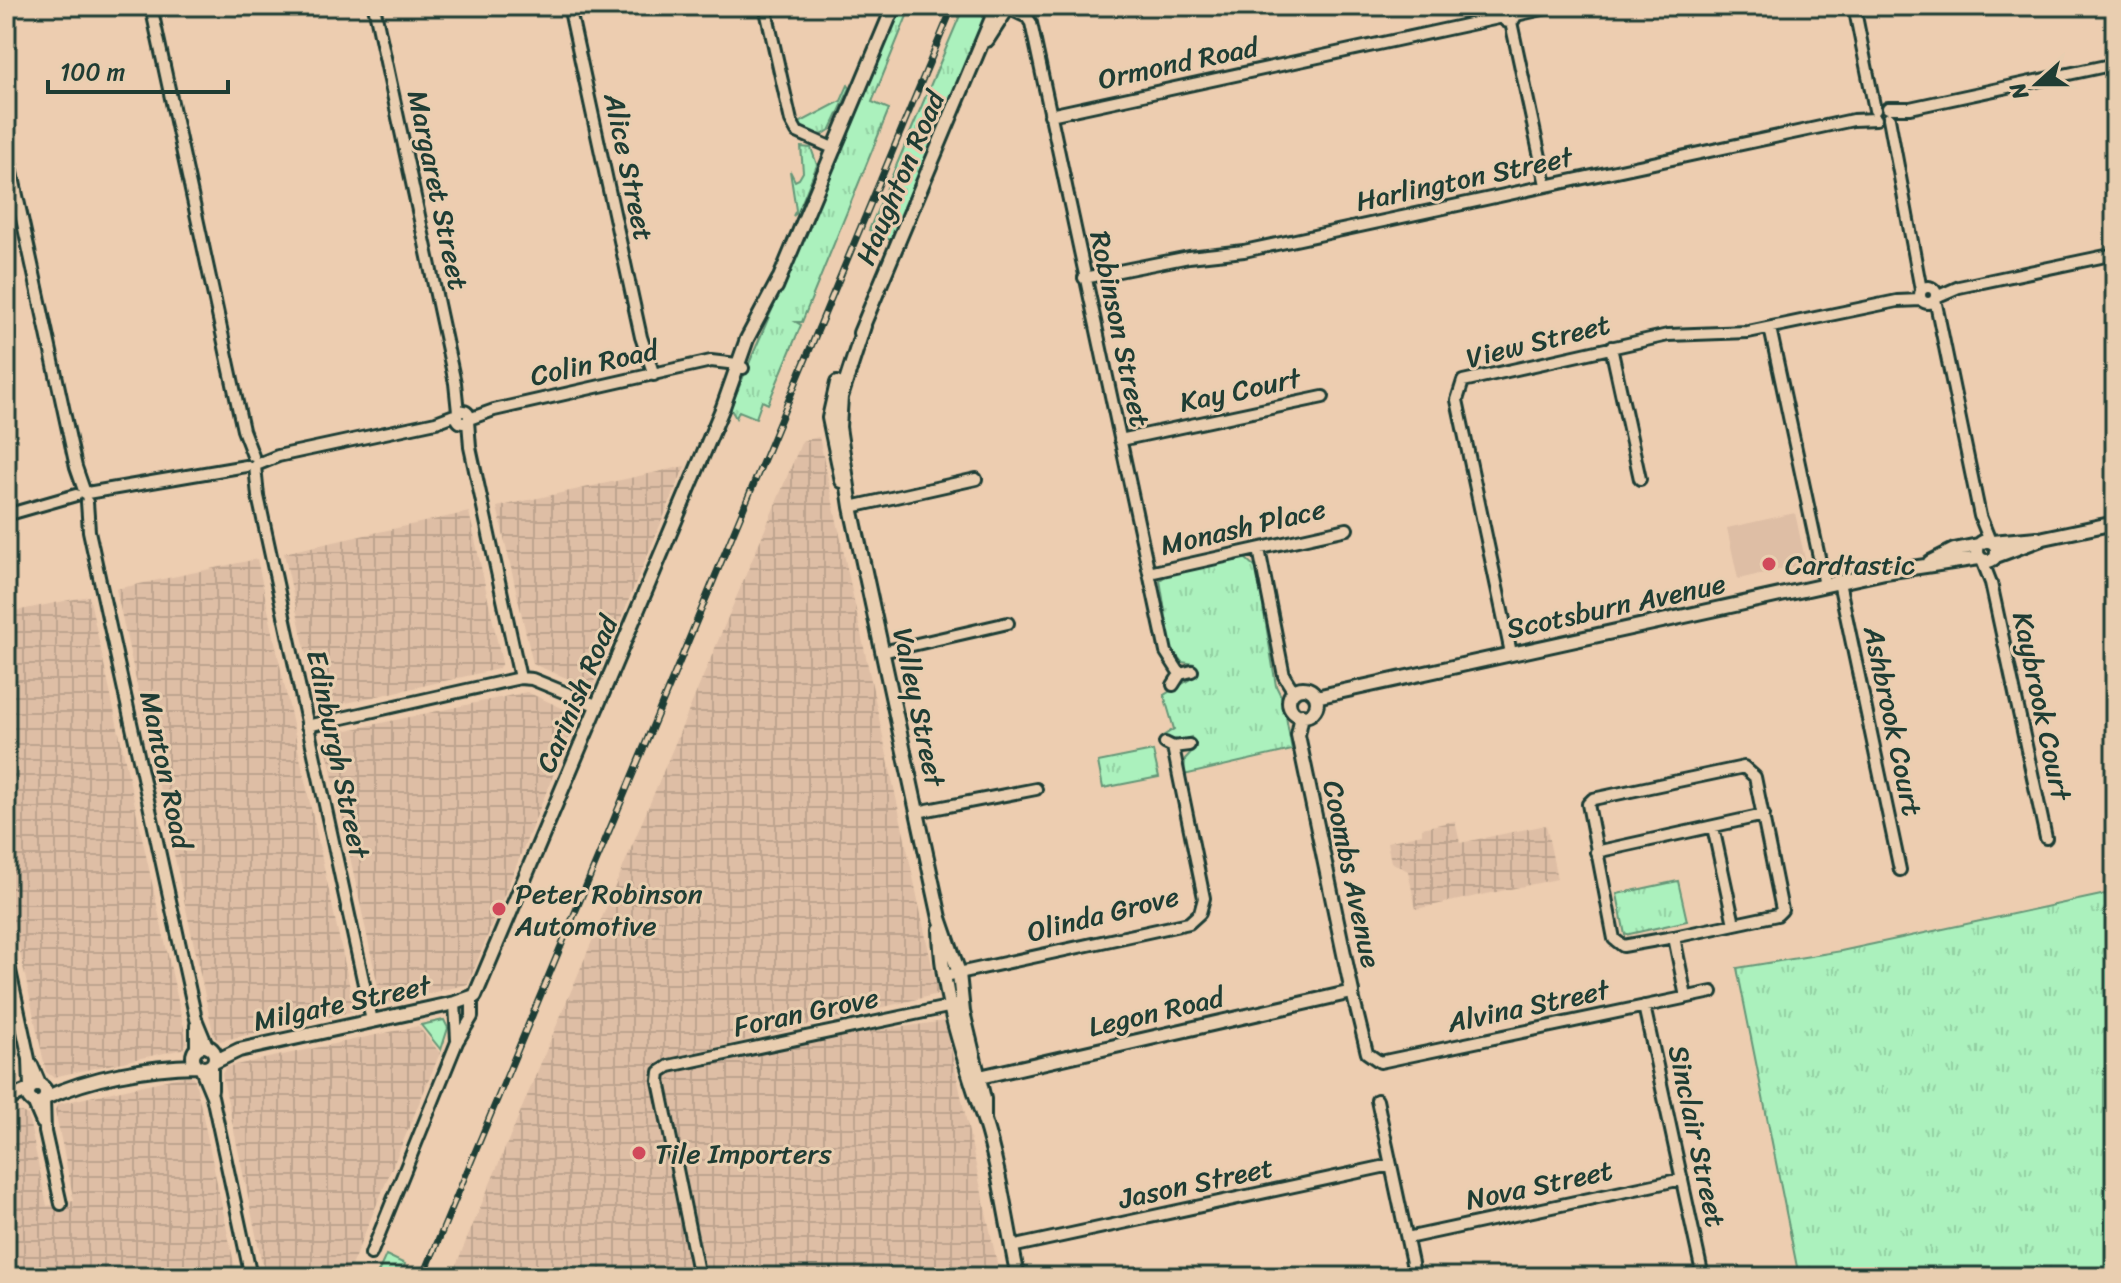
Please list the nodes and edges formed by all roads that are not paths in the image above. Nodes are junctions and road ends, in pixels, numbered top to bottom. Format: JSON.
{"nodes":[{"id":1,"x":151,"y":6,"type":"edge"},
{"id":2,"x":374,"y":6,"type":"edge"},
{"id":3,"x":569,"y":6,"type":"edge"},
{"id":4,"x":765,"y":6,"type":"edge"},
{"id":5,"x":894,"y":6,"type":"edge"},
{"id":6,"x":1004,"y":6,"type":"edge"},
{"id":7,"x":1556,"y":6,"type":"edge"},
{"id":8,"x":1854,"y":6,"type":"edge"},
{"id":9,"x":1509,"y":14,"type":"edge"},
{"id":10,"x":2115,"y":64,"type":"edge"},
{"id":11,"x":1882,"y":114,"type":"junction"},
{"id":12,"x":1050,"y":115,"type":"junction"},
{"id":13,"x":6,"y":145,"type":"edge"},
{"id":14,"x":835,"y":149,"type":"junction"},
{"id":15,"x":1546,"y":185,"type":"junction"},
{"id":16,"x":2115,"y":254,"type":"edge"},
{"id":17,"x":1084,"y":278,"type":"junction"},
{"id":18,"x":1928,"y":294,"type":"junction"},
{"id":19,"x":1770,"y":328,"type":"junction"},
{"id":20,"x":1611,"y":347,"type":"junction"},
{"id":21,"x":738,"y":371,"type":"junction"},
{"id":22,"x":648,"y":376,"type":"junction"},
{"id":23,"x":1323,"y":397,"type":"dead end"},
{"id":24,"x":463,"y":417,"type":"junction"},
{"id":25,"x":833,"y":417,"type":"joint"},
{"id":26,"x":1120,"y":440,"type":"junction"},
{"id":27,"x":250,"y":462,"type":"junction"},
{"id":28,"x":976,"y":479,"type":"dead end"},
{"id":29,"x":1640,"y":479,"type":"dead end"},
{"id":30,"x":82,"y":498,"type":"junction"},
{"id":31,"x":851,"y":507,"type":"junction"},
{"id":32,"x":6,"y":515,"type":"edge"},
{"id":33,"x":2115,"y":523,"type":"edge"},
{"id":34,"x":1347,"y":529,"type":"dead end"},
{"id":35,"x":1259,"y":549,"type":"junction"},
{"id":36,"x":1986,"y":551,"type":"junction"},
{"id":37,"x":1149,"y":573,"type":"junction"},
{"id":38,"x":1839,"y":582,"type":"junction"},
{"id":39,"x":1825,"y":585,"type":"junction"},
{"id":40,"x":1008,"y":623,"type":"dead end"},
{"id":41,"x":882,"y":652,"type":"junction"},
{"id":42,"x":1511,"y":653,"type":"junction"},
{"id":43,"x":1192,"y":671,"type":"dead end"},
{"id":44,"x":1180,"y":674,"type":"junction"},
{"id":45,"x":520,"y":678,"type":"junction"},
{"id":46,"x":1173,"y":685,"type":"dead end"},
{"id":47,"x":1294,"y":692,"type":"junction"},
{"id":48,"x":1316,"y":697,"type":"junction"},
{"id":49,"x":598,"y":706,"type":"junction"},
{"id":50,"x":1302,"y":715,"type":"junction"},
{"id":51,"x":307,"y":726,"type":"junction"},
{"id":52,"x":1189,"y":745,"type":"dead end"},
{"id":53,"x":1036,"y":789,"type":"dead end"},
{"id":54,"x":917,"y":812,"type":"junction"},
{"id":55,"x":1764,"y":815,"type":"junction"},
{"id":56,"x":1713,"y":827,"type":"junction"},
{"id":57,"x":2046,"y":838,"type":"dead end"},
{"id":58,"x":1596,"y":852,"type":"junction"},
{"id":59,"x":1900,"y":870,"type":"dead end"},
{"id":60,"x":940,"y":918,"type":"junction"},
{"id":61,"x":1734,"y":924,"type":"junction"},
{"id":62,"x":1674,"y":937,"type":"junction"},
{"id":63,"x":6,"y":952,"type":"edge"},
{"id":64,"x":959,"y":973,"type":"junction"},
{"id":65,"x":945,"y":976,"type":"junction"},
{"id":66,"x":1352,"y":992,"type":"junction"},
{"id":67,"x":1712,"y":992,"type":"dead end"},
{"id":68,"x":472,"y":997,"type":"junction"},
{"id":69,"x":1686,"y":997,"type":"junction"},
{"id":70,"x":455,"y":1003,"type":"junction"},
{"id":71,"x":957,"y":1005,"type":"junction"},
{"id":72,"x":1644,"y":1006,"type":"junction"},
{"id":73,"x":372,"y":1021,"type":"junction"},
{"id":74,"x":457,"y":1042,"type":"junction"},
{"id":75,"x":1364,"y":1043,"type":"joint"},
{"id":76,"x":204,"y":1057,"type":"junction"},
{"id":77,"x":975,"y":1078,"type":"junction"},
{"id":78,"x":37,"y":1094,"type":"junction"},
{"id":79,"x":1377,"y":1100,"type":"dead end"},
{"id":80,"x":6,"y":1101,"type":"edge"},
{"id":81,"x":1391,"y":1165,"type":"junction"},
{"id":82,"x":1682,"y":1179,"type":"junction"},
{"id":83,"x":61,"y":1204,"type":"dead end"},
{"id":84,"x":1407,"y":1238,"type":"junction"},
{"id":85,"x":1011,"y":1247,"type":"junction"},
{"id":86,"x":371,"y":1254,"type":"dead end"},
{"id":87,"x":251,"y":1277,"type":"edge"},
{"id":88,"x":699,"y":1277,"type":"edge"},
{"id":89,"x":1018,"y":1277,"type":"edge"},
{"id":90,"x":1415,"y":1277,"type":"edge"},
{"id":91,"x":1703,"y":1277,"type":"edge"}],
"edges":[{"from":1,"to":27,"type":"street","name":"Edinburgh Street"},
{"from":2,"to":24,"type":"street","name":"Margaret Street"},
{"from":3,"to":22,"type":"street","name":"Alice Street"},
{"from":4,"to":14,"type":"street"},
{"from":5,"to":14,"type":"street","name":"Carinish Road"},
{"from":6,"to":12,"type":"street","name":"Robinson Street"},
{"from":6,"to":25,"type":"street","name":"Haughton Road"},
{"from":7,"to":9,"type":"street","name":"Ormond Road"},
{"from":8,"to":11,"type":"street"},
{"from":9,"to":12,"type":"street","name":"Ormond Road"},
{"from":9,"to":15,"type":"street"},
{"from":10,"to":11,"type":"street","name":"Harlington Street"},
{"from":11,"to":15,"type":"street","name":"Harlington Street"},
{"from":11,"to":18,"type":"street","name":"Kaybrook Court"},
{"from":12,"to":17,"type":"street","name":"Robinson Street"},
{"from":13,"to":30,"type":"street","name":"Manton Road"},
{"from":14,"to":21,"type":"street","name":"Carinish Road"},
{"from":15,"to":17,"type":"street","name":"Harlington Street"},
{"from":16,"to":18,"type":"street","name":"View Street"},
{"from":17,"to":26,"type":"street","name":"Robinson Street"},
{"from":18,"to":19,"type":"street","name":"View Street"},
{"from":18,"to":36,"type":"street","name":"Kaybrook Court"},
{"from":19,"to":20,"type":"street","name":"View Street"},
{"from":19,"to":39,"type":"street"},
{"from":20,"to":29,"type":"street"},
{"from":20,"to":42,"type":"street","name":"View Street"},
{"from":21,"to":22,"type":"street","name":"Colin Road"},
{"from":21,"to":49,"type":"street","name":"Carinish Road"},
{"from":22,"to":24,"type":"street","name":"Colin Road"},
{"from":23,"to":26,"type":"street","name":"Kay Court"},
{"from":24,"to":27,"type":"street","name":"Colin Road"},
{"from":24,"to":45,"type":"street","name":"Margaret Street"},
{"from":25,"to":31,"type":"street","name":"Valley Street"},
{"from":26,"to":37,"type":"street","name":"Robinson Street"},
{"from":27,"to":30,"type":"street","name":"Colin Road"},
{"from":27,"to":51,"type":"street","name":"Edinburgh Street"},
{"from":28,"to":31,"type":"street"},
{"from":30,"to":32,"type":"street","name":"Colin Road"},
{"from":30,"to":76,"type":"street","name":"Manton Road"},
{"from":31,"to":41,"type":"street","name":"Valley Street"},
{"from":33,"to":36,"type":"street","name":"Scotsburn Avenue"},
{"from":34,"to":35,"type":"street","name":"Monash Place"},
{"from":35,"to":37,"type":"street","name":"Monash Place"},
{"from":35,"to":47,"type":"street"},
{"from":36,"to":38,"type":"street","name":"Scotsburn Avenue"},
{"from":36,"to":57,"type":"street","name":"Kaybrook Court"},
{"from":37,"to":44,"type":"street","name":"Robinson Street"},
{"from":38,"to":39,"type":"street","name":"Scotsburn Avenue"},
{"from":38,"to":59,"type":"street","name":"Ashbrook Court"},
{"from":39,"to":42,"type":"street","name":"Scotsburn Avenue"},
{"from":40,"to":41,"type":"street"},
{"from":41,"to":54,"type":"street","name":"Valley Street"},
{"from":42,"to":48,"type":"street","name":"Scotsburn Avenue"},
{"from":43,"to":44,"type":"street"},
{"from":44,"to":46,"type":"street"},
{"from":45,"to":49,"type":"street"},
{"from":45,"to":51,"type":"street"},
{"from":47,"to":48,"type":"street"},
{"from":47,"to":50,"type":"street"},
{"from":48,"to":50,"type":"street"},
{"from":49,"to":68,"type":"street","name":"Carinish Road"},
{"from":50,"to":66,"type":"street","name":"Coombs Avenue"},
{"from":51,"to":73,"type":"street","name":"Edinburgh Street"},
{"from":52,"to":64,"type":"street","name":"Olinda Grove"},
{"from":53,"to":54,"type":"street"},
{"from":54,"to":60,"type":"street","name":"Valley Street"},
{"from":55,"to":56,"type":"street"},
{"from":55,"to":58,"type":"street"},
{"from":55,"to":61,"type":"street"},
{"from":56,"to":58,"type":"street"},
{"from":56,"to":61,"type":"street"},
{"from":58,"to":62,"type":"street"},
{"from":60,"to":64,"type":"street","name":"Valley Street"},
{"from":60,"to":65,"type":"street","name":"Valley Street"},
{"from":61,"to":62,"type":"street"},
{"from":62,"to":69,"type":"street"},
{"from":63,"to":78,"type":"street"},
{"from":64,"to":65,"type":"street","name":"Olinda Grove"},
{"from":64,"to":71,"type":"street","name":"Valley Street"},
{"from":65,"to":71,"type":"street","name":"Valley Street"},
{"from":66,"to":75,"type":"street","name":"Coombs Avenue"},
{"from":66,"to":77,"type":"street","name":"Legon Road"},
{"from":67,"to":69,"type":"street","name":"Alvina Street"},
{"from":68,"to":70,"type":"street"},
{"from":68,"to":74,"type":"street","name":"Carinish Road"},
{"from":69,"to":72,"type":"street","name":"Alvina Street"},
{"from":70,"to":73,"type":"street","name":"Milgate Street"},
{"from":70,"to":74,"type":"street","name":"Carinish Road"},
{"from":71,"to":77,"type":"street","name":"Valley Street"},
{"from":71,"to":88,"type":"street","name":"Foran Grove"},
{"from":72,"to":75,"type":"street","name":"Alvina Street"},
{"from":72,"to":82,"type":"street","name":"Sinclair Street"},
{"from":73,"to":76,"type":"street","name":"Milgate Street"},
{"from":74,"to":86,"type":"street","name":"Carinish Road"},
{"from":76,"to":78,"type":"street","name":"Milgate Street"},
{"from":76,"to":87,"type":"street","name":"Manton Road"},
{"from":77,"to":85,"type":"street","name":"Valley Street"},
{"from":78,"to":80,"type":"street","name":"Milgate Street"},
{"from":78,"to":83,"type":"street"},
{"from":79,"to":81,"type":"street"},
{"from":81,"to":84,"type":"street"},
{"from":81,"to":85,"type":"street","name":"Jason Street"},
{"from":82,"to":84,"type":"street","name":"Nova Street"},
{"from":82,"to":91,"type":"street","name":"Sinclair Street"},
{"from":84,"to":90,"type":"street"},
{"from":85,"to":89,"type":"street","name":"Valley Street"}]}
